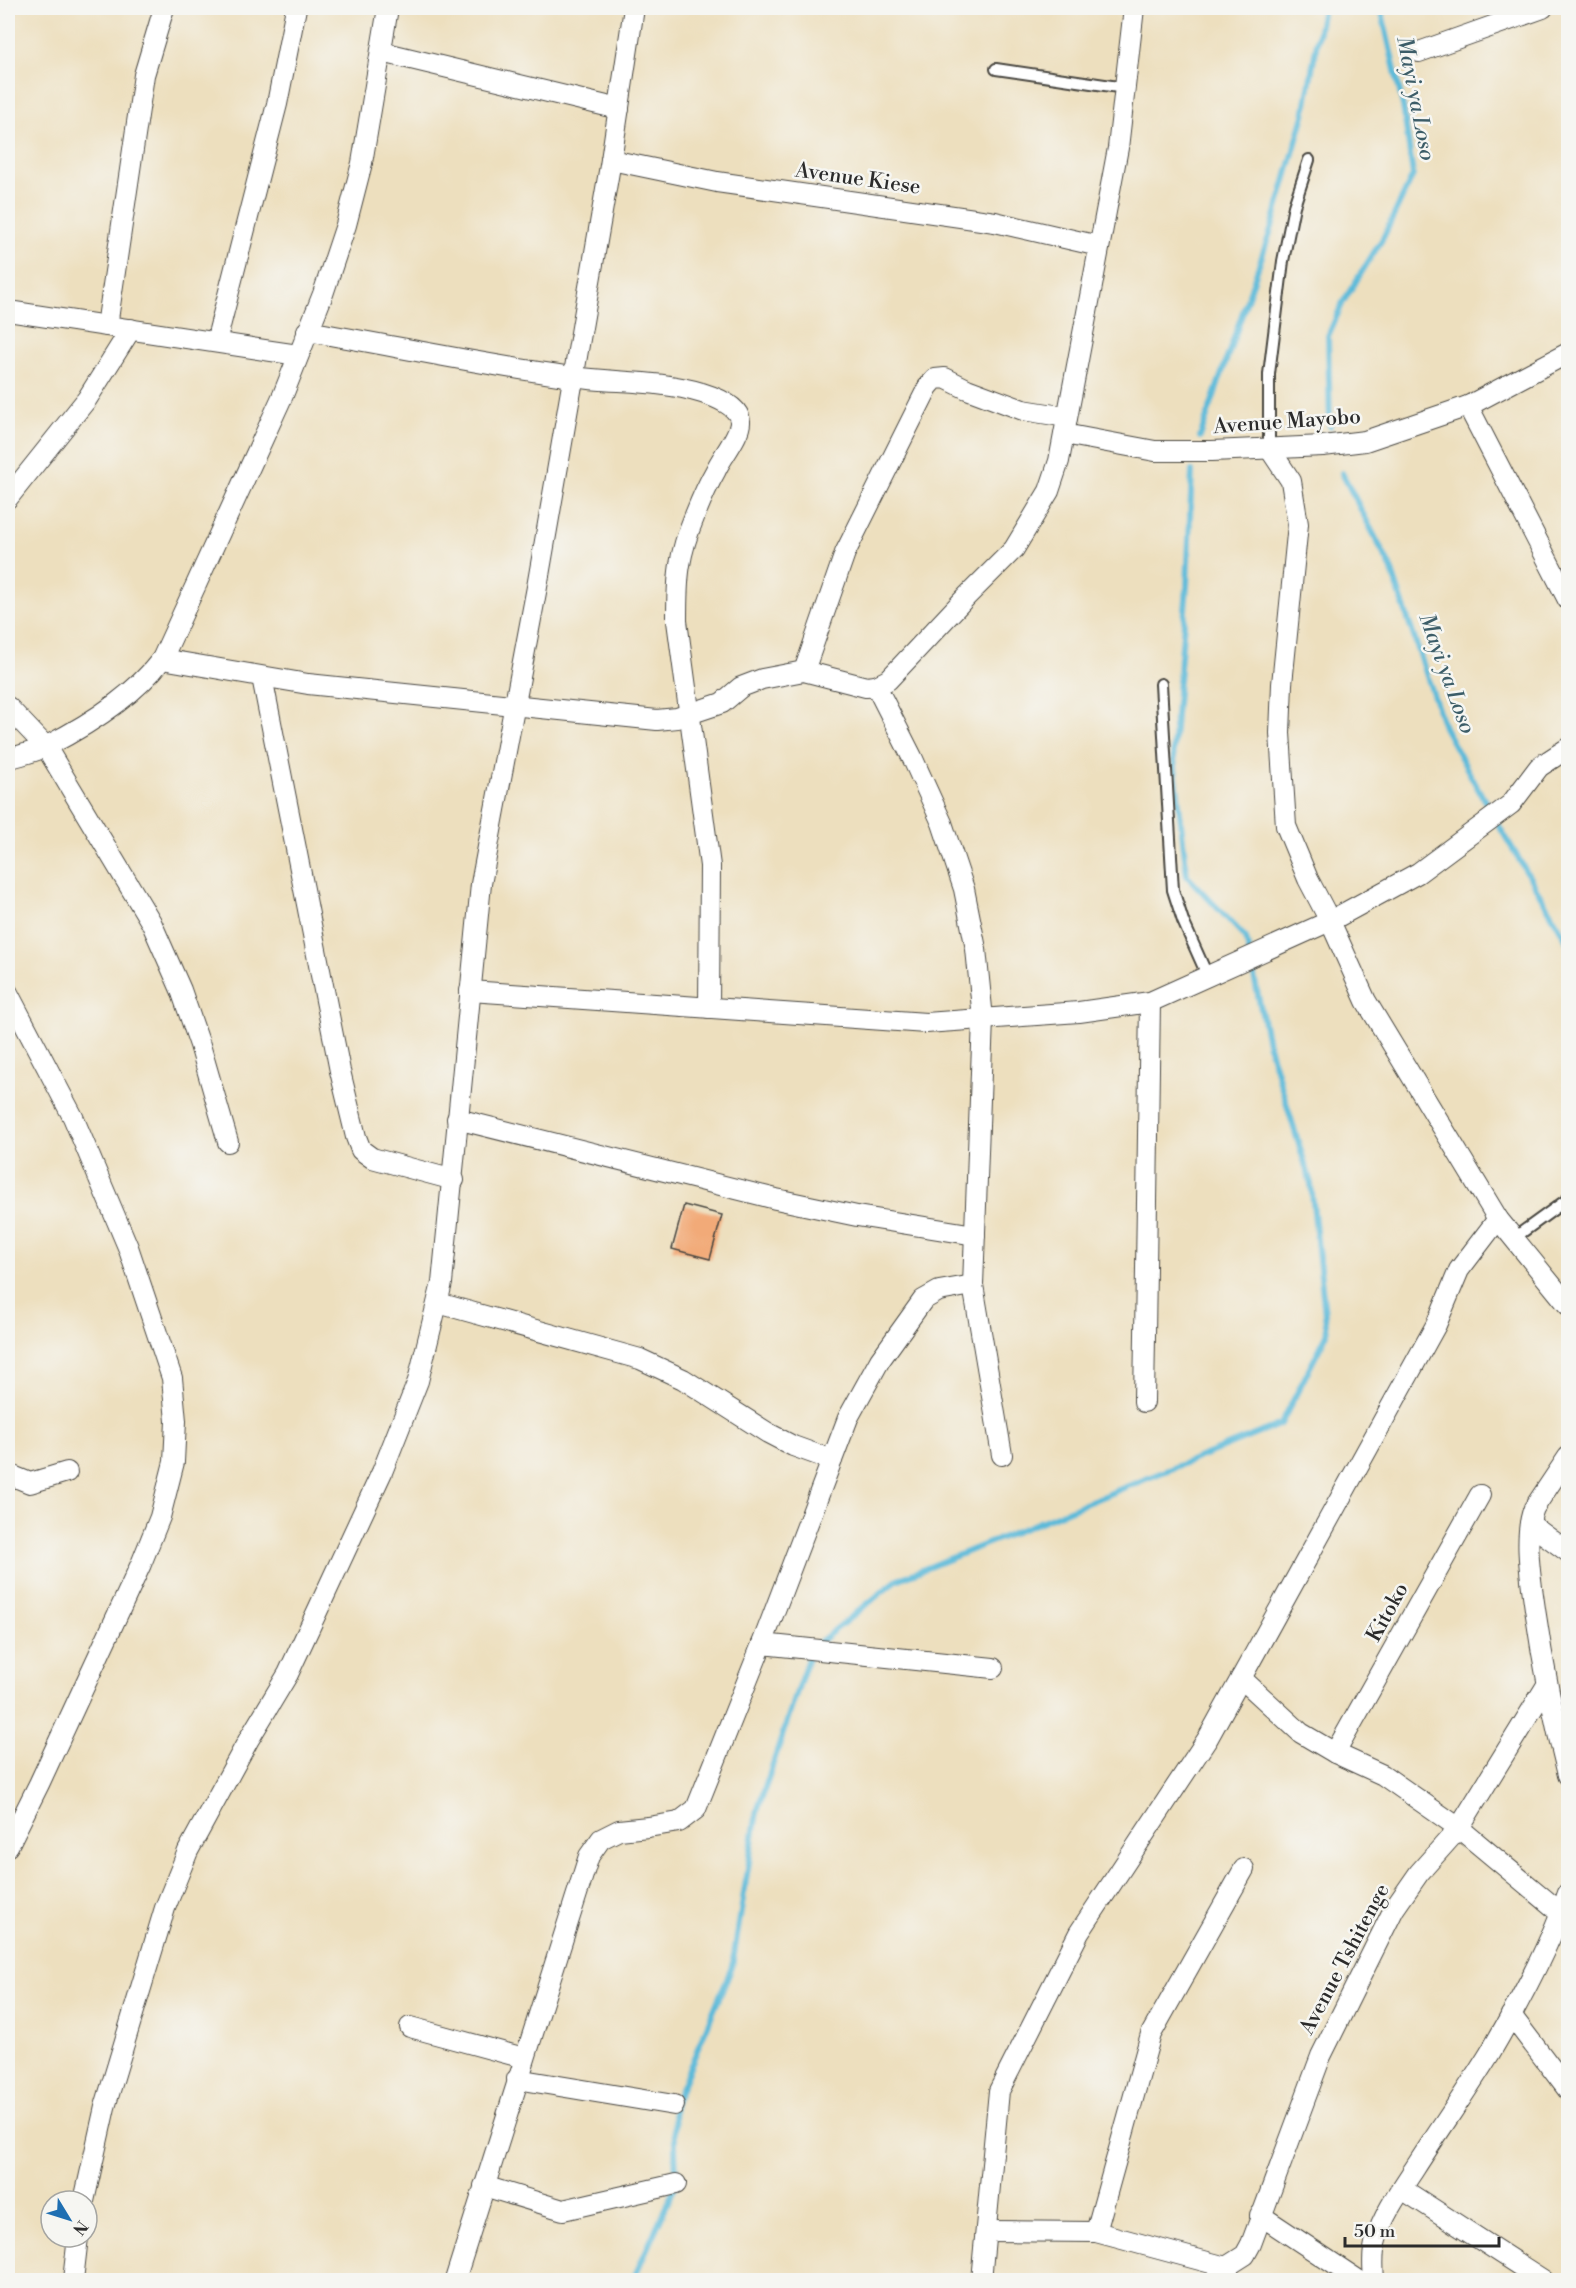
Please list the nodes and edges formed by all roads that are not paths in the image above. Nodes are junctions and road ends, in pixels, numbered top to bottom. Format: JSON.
{"nodes":[{"id":1,"x":164,"y":8,"type":"edge"},
{"id":2,"x":296,"y":8,"type":"edge"},
{"id":3,"x":388,"y":8,"type":"edge"},
{"id":4,"x":634,"y":8,"type":"edge"},
{"id":5,"x":1134,"y":8,"type":"edge"},
{"id":6,"x":1543,"y":8,"type":"edge"},
{"id":7,"x":382,"y":52,"type":"junction"},
{"id":8,"x":1419,"y":52,"type":"dead end"},
{"id":9,"x":996,"y":69,"type":"dead end"},
{"id":10,"x":1125,"y":88,"type":"junction"},
{"id":11,"x":619,"y":109,"type":"junction"},
{"id":12,"x":611,"y":160,"type":"junction"},
{"id":13,"x":1309,"y":160,"type":"dead end"},
{"id":14,"x":1099,"y":246,"type":"junction"},
{"id":15,"x":8,"y":311,"type":"edge"},
{"id":16,"x":107,"y":326,"type":"junction"},
{"id":17,"x":131,"y":329,"type":"junction"},
{"id":18,"x":307,"y":331,"type":"junction"},
{"id":19,"x":216,"y":342,"type":"junction"},
{"id":20,"x":1569,"y":353,"type":"edge"},
{"id":21,"x":298,"y":355,"type":"junction"},
{"id":22,"x":573,"y":377,"type":"junction"},
{"id":23,"x":1468,"y":406,"type":"junction"},
{"id":24,"x":1065,"y":426,"type":"junction"},
{"id":25,"x":1269,"y":448,"type":"junction"},
{"id":26,"x":8,"y":498,"type":"edge"},
{"id":27,"x":1569,"y":600,"type":"edge"},
{"id":28,"x":162,"y":659,"type":"junction"},
{"id":29,"x":804,"y":671,"type":"junction"},
{"id":30,"x":262,"y":677,"type":"junction"},
{"id":31,"x":1161,"y":684,"type":"dead end"},
{"id":32,"x":876,"y":686,"type":"junction"},
{"id":33,"x":514,"y":705,"type":"junction"},
{"id":34,"x":8,"y":707,"type":"edge"},
{"id":35,"x":691,"y":714,"type":"junction"},
{"id":36,"x":46,"y":747,"type":"junction"},
{"id":37,"x":1569,"y":748,"type":"edge"},
{"id":38,"x":8,"y":759,"type":"edge"},
{"id":39,"x":1330,"y":921,"type":"junction"},
{"id":40,"x":1208,"y":977,"type":"junction"},
{"id":41,"x":470,"y":991,"type":"junction"},
{"id":42,"x":8,"y":993,"type":"edge"},
{"id":43,"x":1150,"y":1002,"type":"junction"},
{"id":44,"x":709,"y":1008,"type":"junction"},
{"id":45,"x":983,"y":1019,"type":"junction"},
{"id":46,"x":15,"y":1026,"type":"edge"},
{"id":47,"x":457,"y":1119,"type":"junction"},
{"id":48,"x":228,"y":1142,"type":"dead end"},
{"id":49,"x":454,"y":1180,"type":"junction"},
{"id":50,"x":1569,"y":1199,"type":"edge"},
{"id":51,"x":1498,"y":1219,"type":"junction"},
{"id":52,"x":975,"y":1235,"type":"junction"},
{"id":53,"x":1514,"y":1238,"type":"junction"},
{"id":54,"x":973,"y":1285,"type":"junction"},
{"id":55,"x":438,"y":1303,"type":"junction"},
{"id":56,"x":1569,"y":1305,"type":"edge"},
{"id":57,"x":1144,"y":1402,"type":"dead end"},
{"id":58,"x":1002,"y":1455,"type":"dead end"},
{"id":59,"x":1569,"y":1457,"type":"edge"},
{"id":60,"x":832,"y":1460,"type":"junction"},
{"id":61,"x":67,"y":1472,"type":"dead end"},
{"id":62,"x":8,"y":1474,"type":"edge"},
{"id":63,"x":1480,"y":1495,"type":"dead end"},
{"id":64,"x":1530,"y":1524,"type":"junction"},
{"id":65,"x":1569,"y":1552,"type":"edge"},
{"id":66,"x":762,"y":1644,"type":"junction"},
{"id":67,"x":993,"y":1668,"type":"dead end"},
{"id":68,"x":1241,"y":1678,"type":"junction"},
{"id":69,"x":1547,"y":1685,"type":"junction"},
{"id":70,"x":1335,"y":1753,"type":"junction"},
{"id":71,"x":1569,"y":1775,"type":"edge"},
{"id":72,"x":1459,"y":1828,"type":"junction"},
{"id":73,"x":8,"y":1846,"type":"edge"},
{"id":74,"x":1244,"y":1869,"type":"dead end"},
{"id":75,"x":1569,"y":1893,"type":"edge"},
{"id":76,"x":1561,"y":1913,"type":"junction"},
{"id":77,"x":1511,"y":2015,"type":"junction"},
{"id":78,"x":410,"y":2027,"type":"dead end"},
{"id":79,"x":524,"y":2058,"type":"junction"},
{"id":80,"x":517,"y":2079,"type":"junction"},
{"id":81,"x":1569,"y":2090,"type":"edge"},
{"id":82,"x":674,"y":2105,"type":"dead end"},
{"id":83,"x":676,"y":2184,"type":"dead end"},
{"id":84,"x":484,"y":2186,"type":"junction"},
{"id":85,"x":87,"y":2189,"type":"edge"},
{"id":86,"x":1402,"y":2189,"type":"junction"},
{"id":87,"x":1260,"y":2215,"type":"junction"},
{"id":88,"x":986,"y":2231,"type":"junction"},
{"id":89,"x":1096,"y":2232,"type":"junction"},
{"id":90,"x":77,"y":2249,"type":"edge"},
{"id":91,"x":73,"y":2280,"type":"edge"},
{"id":92,"x":455,"y":2280,"type":"edge"},
{"id":93,"x":981,"y":2280,"type":"edge"},
{"id":94,"x":1358,"y":2280,"type":"edge"},
{"id":95,"x":1374,"y":2280,"type":"edge"},
{"id":96,"x":1543,"y":2280,"type":"edge"}],
"edges":[{"from":1,"to":16,"type":"street"},
{"from":2,"to":19,"type":"street"},
{"from":3,"to":7,"type":"street"},
{"from":4,"to":11,"type":"street"},
{"from":5,"to":10,"type":"street"},
{"from":6,"to":8,"type":"street"},
{"from":7,"to":11,"type":"street"},
{"from":7,"to":18,"type":"street"},
{"from":9,"to":10,"type":"lane"},
{"from":10,"to":14,"type":"street"},
{"from":11,"to":12,"type":"street"},
{"from":12,"to":14,"type":"street","name":"Avenue Kiese"},
{"from":12,"to":22,"type":"street"},
{"from":13,"to":25,"type":"lane"},
{"from":14,"to":24,"type":"street"},
{"from":15,"to":16,"type":"street"},
{"from":16,"to":17,"type":"street"},
{"from":17,"to":19,"type":"street"},
{"from":17,"to":26,"type":"street"},
{"from":18,"to":21,"type":"street"},
{"from":18,"to":22,"type":"street"},
{"from":19,"to":21,"type":"street"},
{"from":20,"to":23,"type":"street","name":"Avenue Mayobo"},
{"from":21,"to":28,"type":"street"},
{"from":22,"to":33,"type":"street"},
{"from":22,"to":35,"type":"street"},
{"from":23,"to":25,"type":"street","name":"Avenue Mayobo"},
{"from":23,"to":27,"type":"street"},
{"from":24,"to":25,"type":"street","name":"Avenue Mayobo"},
{"from":24,"to":29,"type":"street","name":"Avenue Mayobo"},
{"from":24,"to":32,"type":"street"},
{"from":25,"to":39,"type":"street"},
{"from":28,"to":30,"type":"street"},
{"from":28,"to":36,"type":"street"},
{"from":29,"to":32,"type":"street"},
{"from":29,"to":35,"type":"street"},
{"from":30,"to":33,"type":"street"},
{"from":30,"to":49,"type":"street"},
{"from":31,"to":40,"type":"lane"},
{"from":32,"to":45,"type":"street"},
{"from":33,"to":35,"type":"street"},
{"from":33,"to":41,"type":"street"},
{"from":34,"to":36,"type":"street"},
{"from":35,"to":44,"type":"street"},
{"from":36,"to":38,"type":"street"},
{"from":36,"to":48,"type":"street"},
{"from":37,"to":39,"type":"street"},
{"from":39,"to":40,"type":"street"},
{"from":39,"to":51,"type":"street"},
{"from":40,"to":43,"type":"street"},
{"from":41,"to":44,"type":"street"},
{"from":41,"to":47,"type":"street"},
{"from":42,"to":46,"type":"street"},
{"from":43,"to":45,"type":"street"},
{"from":43,"to":57,"type":"street"},
{"from":44,"to":45,"type":"street"},
{"from":45,"to":52,"type":"street"},
{"from":46,"to":73,"type":"street"},
{"from":47,"to":49,"type":"street"},
{"from":47,"to":52,"type":"street"},
{"from":49,"to":55,"type":"street"},
{"from":50,"to":53,"type":"lane"},
{"from":51,"to":53,"type":"street"},
{"from":51,"to":68,"type":"street"},
{"from":52,"to":54,"type":"street"},
{"from":53,"to":56,"type":"street"},
{"from":54,"to":58,"type":"street"},
{"from":54,"to":60,"type":"street"},
{"from":55,"to":60,"type":"street"},
{"from":55,"to":85,"type":"street"},
{"from":59,"to":64,"type":"street"},
{"from":60,"to":66,"type":"street"},
{"from":61,"to":62,"type":"street"},
{"from":63,"to":70,"type":"street","name":"Kitoko"},
{"from":64,"to":65,"type":"street"},
{"from":64,"to":69,"type":"street"},
{"from":66,"to":67,"type":"street"},
{"from":66,"to":79,"type":"street"},
{"from":68,"to":70,"type":"street"},
{"from":68,"to":88,"type":"street"},
{"from":69,"to":71,"type":"street"},
{"from":69,"to":72,"type":"street","name":"Avenue Tshitenge"},
{"from":70,"to":72,"type":"street"},
{"from":72,"to":76,"type":"street"},
{"from":72,"to":87,"type":"street","name":"Avenue Tshitenge"},
{"from":74,"to":89,"type":"street"},
{"from":75,"to":76,"type":"street"},
{"from":76,"to":77,"type":"street"},
{"from":77,"to":81,"type":"street"},
{"from":77,"to":86,"type":"street"},
{"from":78,"to":79,"type":"street"},
{"from":79,"to":80,"type":"street"},
{"from":80,"to":82,"type":"street"},
{"from":80,"to":84,"type":"street"},
{"from":83,"to":84,"type":"street"},
{"from":84,"to":92,"type":"street"},
{"from":86,"to":95,"type":"street"},
{"from":86,"to":96,"type":"street"},
{"from":87,"to":89,"type":"street","name":"Avenue Tshitenge"},
{"from":87,"to":94,"type":"street"},
{"from":88,"to":89,"type":"street"},
{"from":88,"to":93,"type":"street"},
{"from":90,"to":91,"type":"street"}]}
